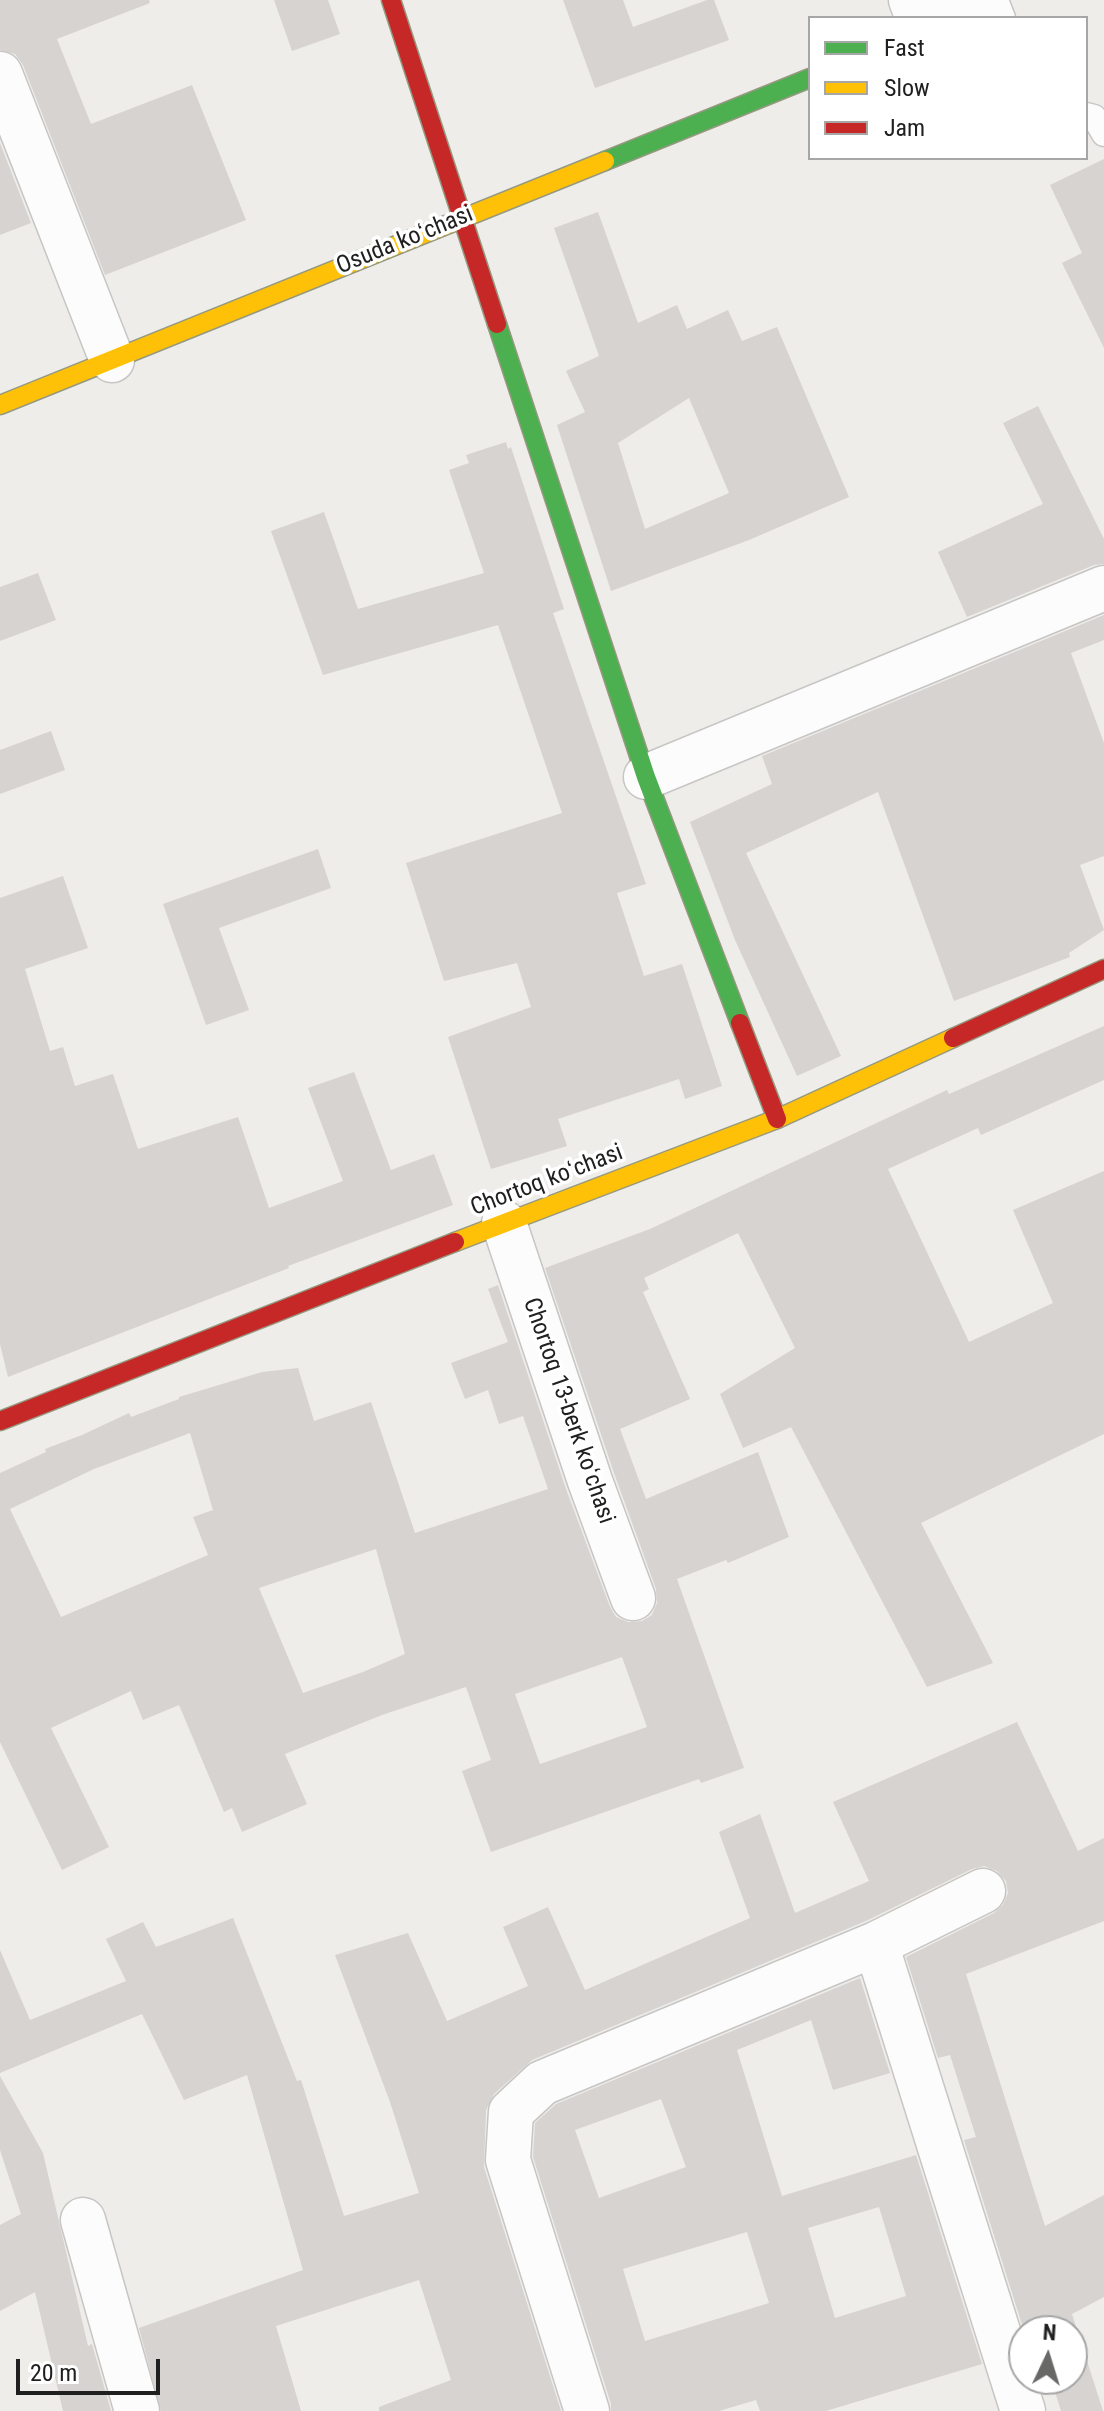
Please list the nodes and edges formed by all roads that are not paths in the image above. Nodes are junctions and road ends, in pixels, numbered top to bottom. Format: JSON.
{"nodes":[{"id":1,"x":391,"y":0,"type":"edge"},
{"id":2,"x":976,"y":0,"type":"edge"},
{"id":3,"x":950,"y":16,"type":"edge"},
{"id":4,"x":0,"y":74,"type":"edge"},
{"id":5,"x":808,"y":79,"type":"edge"},
{"id":6,"x":1088,"y":116,"type":"edge"},
{"id":7,"x":1104,"y":134,"type":"edge"},
{"id":8,"x":462,"y":218,"type":"junction"},
{"id":9,"x":112,"y":360,"type":"junction"},
{"id":10,"x":0,"y":405,"type":"edge"},
{"id":11,"x":1104,"y":588,"type":"edge"},
{"id":12,"x":646,"y":777,"type":"junction"},
{"id":13,"x":1104,"y":969,"type":"edge"},
{"id":14,"x":777,"y":1119,"type":"junction"},
{"id":15,"x":504,"y":1223,"type":"junction"},
{"id":16,"x":0,"y":1421,"type":"edge"},
{"id":17,"x":633,"y":1598,"type":"dead end"},
{"id":18,"x":983,"y":1891,"type":"dead end"},
{"id":19,"x":876,"y":1944,"type":"junction"},
{"id":20,"x":83,"y":2220,"type":"dead end"},
{"id":21,"x":137,"y":2411,"type":"edge"},
{"id":22,"x":587,"y":2411,"type":"edge"},
{"id":23,"x":1023,"y":2411,"type":"edge"}],
"edges":[{"from":1,"to":8,"type":"street"},
{"from":2,"to":3,"type":"street"},
{"from":4,"to":9,"type":"street"},
{"from":5,"to":8,"type":"street","name":"Osuda koʻchasi"},
{"from":6,"to":7,"type":"lane"},
{"from":8,"to":9,"type":"street","name":"Osuda koʻchasi"},
{"from":8,"to":12,"type":"street"},
{"from":9,"to":10,"type":"street","name":"Osuda koʻchasi"},
{"from":11,"to":12,"type":"street"},
{"from":12,"to":14,"type":"street"},
{"from":13,"to":14,"type":"street","name":"Chortoq koʻchasi"},
{"from":14,"to":15,"type":"street","name":"Chortoq koʻchasi"},
{"from":15,"to":16,"type":"street","name":"Chortoq koʻchasi"},
{"from":15,"to":17,"type":"street","name":"Chortoq 13-berk koʻchasi"},
{"from":18,"to":19,"type":"street"},
{"from":19,"to":22,"type":"street"},
{"from":19,"to":23,"type":"street"},
{"from":20,"to":21,"type":"street"}]}
